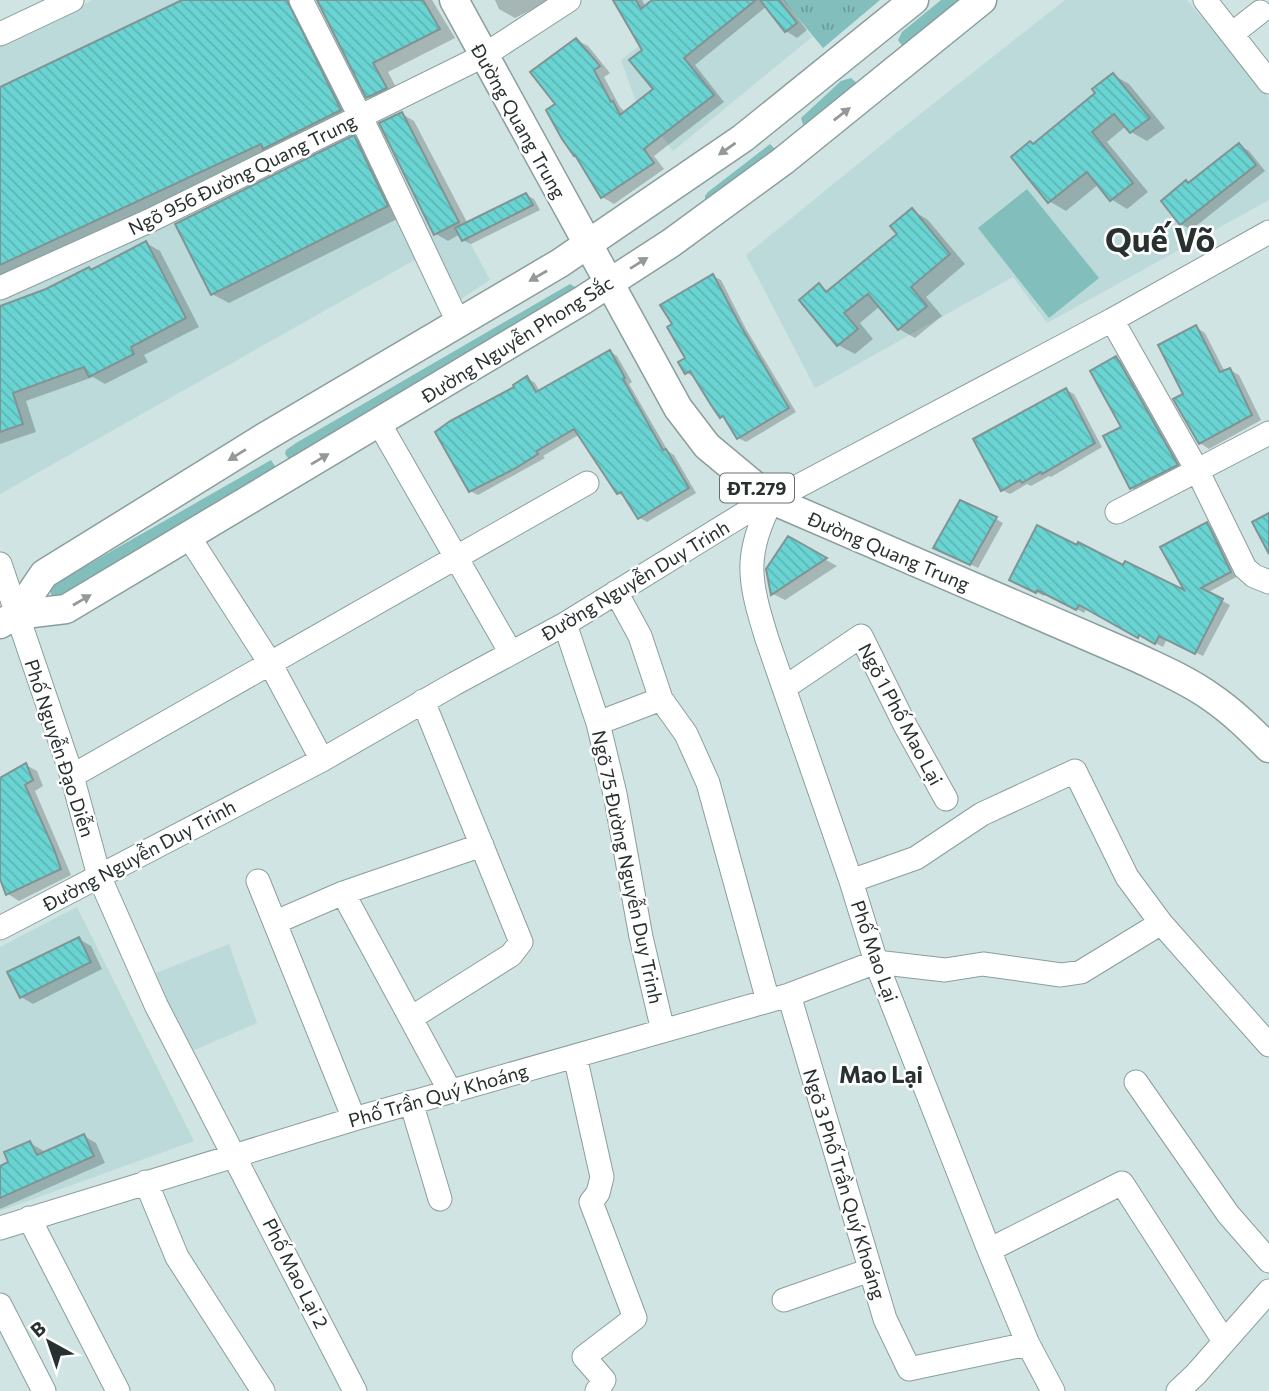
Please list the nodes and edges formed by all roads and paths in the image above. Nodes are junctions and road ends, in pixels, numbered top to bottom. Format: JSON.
{"nodes":[{"id":1,"x":72,"y":0,"type":"edge"},
{"id":2,"x":301,"y":0,"type":"edge"},
{"id":3,"x":454,"y":0,"type":"edge"},
{"id":4,"x":569,"y":0,"type":"edge"},
{"id":5,"x":914,"y":0,"type":"edge"},
{"id":6,"x":982,"y":0,"type":"edge"},
{"id":7,"x":1205,"y":0,"type":"edge"},
{"id":8,"x":1260,"y":12,"type":"edge"},
{"id":9,"x":0,"y":34,"type":"edge"},
{"id":10,"x":1232,"y":34,"type":"junction"},
{"id":11,"x":862,"y":43,"type":"junction"},
{"id":12,"x":483,"y":56,"type":"junction"},
{"id":13,"x":890,"y":76,"type":"junction"},
{"id":14,"x":1269,"y":82,"type":"edge"},
{"id":15,"x":771,"y":116,"type":"junction"},
{"id":16,"x":360,"y":117,"type":"junction"},
{"id":17,"x":799,"y":148,"type":"junction"},
{"id":18,"x":1269,"y":232,"type":"edge"},
{"id":19,"x":587,"y":244,"type":"junction"},
{"id":20,"x":608,"y":283,"type":"junction"},
{"id":21,"x":0,"y":288,"type":"edge"},
{"id":22,"x":1112,"y":320,"type":"junction"},
{"id":23,"x":458,"y":322,"type":"junction"},
{"id":24,"x":379,"y":423,"type":"junction"},
{"id":25,"x":1269,"y":433,"type":"edge"},
{"id":26,"x":265,"y":437,"type":"junction"},
{"id":27,"x":1197,"y":470,"type":"junction"},
{"id":28,"x":290,"y":477,"type":"junction"},
{"id":29,"x":587,"y":483,"type":"dead end"},
{"id":30,"x":772,"y":500,"type":"junction"},
{"id":31,"x":1117,"y":512,"type":"dead end"},
{"id":32,"x":190,"y":537,"type":"junction"},
{"id":33,"x":456,"y":558,"type":"junction"},
{"id":34,"x":0,"y":564,"type":"edge"},
{"id":35,"x":1269,"y":582,"type":"edge"},
{"id":36,"x":616,"y":592,"type":"junction"},
{"id":37,"x":8,"y":619,"type":"edge"},
{"id":38,"x":565,"y":624,"type":"junction"},
{"id":39,"x":511,"y":653,"type":"junction"},
{"id":40,"x":270,"y":663,"type":"junction"},
{"id":41,"x":784,"y":688,"type":"junction"},
{"id":42,"x":661,"y":699,"type":"junction"},
{"id":43,"x":423,"y":701,"type":"junction"},
{"id":44,"x":598,"y":723,"type":"junction"},
{"id":45,"x":1269,"y":748,"type":"edge"},
{"id":46,"x":322,"y":760,"type":"junction"},
{"id":47,"x":72,"y":776,"type":"junction"},
{"id":48,"x":946,"y":799,"type":"dead end"},
{"id":49,"x":482,"y":845,"type":"junction"},
{"id":50,"x":99,"y":876,"type":"junction"},
{"id":51,"x":258,"y":881,"type":"dead end"},
{"id":52,"x":851,"y":881,"type":"junction"},
{"id":53,"x":343,"y":893,"type":"junction"},
{"id":54,"x":276,"y":922,"type":"junction"},
{"id":55,"x":1161,"y":923,"type":"junction"},
{"id":56,"x":0,"y":928,"type":"edge"},
{"id":57,"x":876,"y":962,"type":"junction"},
{"id":58,"x":778,"y":998,"type":"junction"},
{"id":59,"x":411,"y":1018,"type":"junction"},
{"id":60,"x":663,"y":1031,"type":"junction"},
{"id":61,"x":1269,"y":1045,"type":"edge"},
{"id":62,"x":575,"y":1056,"type":"junction"},
{"id":63,"x":1136,"y":1082,"type":"dead end"},
{"id":64,"x":450,"y":1091,"type":"junction"},
{"id":65,"x":411,"y":1102,"type":"junction"},
{"id":66,"x":354,"y":1119,"type":"junction"},
{"id":67,"x":235,"y":1155,"type":"junction"},
{"id":68,"x":146,"y":1182,"type":"junction"},
{"id":69,"x":440,"y":1199,"type":"dead end"},
{"id":70,"x":29,"y":1218,"type":"junction"},
{"id":71,"x":0,"y":1228,"type":"edge"},
{"id":72,"x":989,"y":1250,"type":"junction"},
{"id":73,"x":1269,"y":1261,"type":"edge"},
{"id":74,"x":870,"y":1270,"type":"junction"},
{"id":75,"x":1269,"y":1291,"type":"edge"},
{"id":76,"x":784,"y":1300,"type":"dead end"},
{"id":77,"x":0,"y":1305,"type":"edge"},
{"id":78,"x":1224,"y":1341,"type":"junction"},
{"id":79,"x":1028,"y":1344,"type":"junction"},
{"id":80,"x":44,"y":1391,"type":"edge"},
{"id":81,"x":118,"y":1391,"type":"edge"},
{"id":82,"x":263,"y":1391,"type":"edge"},
{"id":83,"x":355,"y":1391,"type":"edge"},
{"id":84,"x":597,"y":1391,"type":"edge"},
{"id":85,"x":1053,"y":1391,"type":"edge"},
{"id":86,"x":1178,"y":1391,"type":"edge"}],
"edges":[{"from":1,"to":9,"type":"street"},
{"from":2,"to":16,"type":"street"},
{"from":3,"to":12,"type":"main road","name":"Đường Quang Trung","number":"ĐT.279"},
{"from":4,"to":12,"type":"street","name":"Ngõ 956 Đường Quang Trung"},
{"from":5,"to":11,"type":"main road"},
{"from":6,"to":13,"type":"main road","name":"Đường Nguyễn Phong Sắc"},
{"from":7,"to":10,"type":"street"},
{"from":8,"to":10,"type":"street"},
{"from":10,"to":14,"type":"street"},
{"from":11,"to":13,"type":"main road"},
{"from":11,"to":15,"type":"main road"},
{"from":12,"to":16,"type":"street","name":"Ngõ 956 Đường Quang Trung"},
{"from":12,"to":19,"type":"main road","name":"Đường Quang Trung","number":"ĐT.279"},
{"from":17,"to":13,"type":"main road","name":"Đường Nguyễn Phong Sắc","one_way":true},
{"from":15,"to":17,"type":"main road"},
{"from":15,"to":19,"type":"main road","one_way":true},
{"from":16,"to":21,"type":"street","name":"Ngõ 956 Đường Quang Trung"},
{"from":16,"to":23,"type":"street"},
{"from":20,"to":17,"type":"main road","name":"Đường Nguyễn Phong Sắc","one_way":true},
{"from":18,"to":22,"type":"street","name":"Đường Nguyễn Duy Trinh"},
{"from":19,"to":20,"type":"main road","name":"Đường Quang Trung","number":"ĐT.279"},
{"from":19,"to":23,"type":"main road","one_way":true},
{"from":20,"to":24,"type":"main road","name":"Đường Nguyễn Phong Sắc"},
{"from":20,"to":30,"type":"main road","name":"Đường Quang Trung","number":"ĐT.279"},
{"from":22,"to":27,"type":"street"},
{"from":22,"to":30,"type":"street","name":"Đường Nguyễn Duy Trinh"},
{"from":23,"to":26,"type":"main road"},
{"from":28,"to":24,"type":"main road","name":"Đường Nguyễn Phong Sắc","one_way":true},
{"from":24,"to":33,"type":"street"},
{"from":25,"to":27,"type":"street"},
{"from":26,"to":28,"type":"main road"},
{"from":26,"to":37,"type":"main road","one_way":true},
{"from":27,"to":31,"type":"street"},
{"from":27,"to":35,"type":"street"},
{"from":28,"to":32,"type":"main road","name":"Đường Nguyễn Phong Sắc"},
{"from":29,"to":33,"type":"street"},
{"from":30,"to":36,"type":"street","name":"Đường Nguyễn Duy Trinh"},
{"from":30,"to":41,"type":"street","name":"Phố Mao Lại"},
{"from":30,"to":45,"type":"main road","name":"Đường Quang Trung","number":"ĐT.279"},
{"from":37,"to":32,"type":"main road","name":"Đường Nguyễn Phong Sắc","one_way":true},
{"from":32,"to":40,"type":"street"},
{"from":33,"to":39,"type":"street"},
{"from":33,"to":40,"type":"street"},
{"from":34,"to":37,"type":"street","name":"Phố Nguyễn Đạo Diễn"},
{"from":36,"to":38,"type":"street","name":"Đường Nguyễn Duy Trinh"},
{"from":36,"to":42,"type":"street","name":"Ngõ 3 Phố Trần Quý Khoáng"},
{"from":37,"to":47,"type":"street","name":"Phố Nguyễn Đạo Diễn"},
{"from":38,"to":39,"type":"street","name":"Đường Nguyễn Duy Trinh"},
{"from":38,"to":44,"type":"street","name":"Ngõ 75 Đường Nguyễn Duy Trinh"},
{"from":39,"to":43,"type":"street","name":"Đường Nguyễn Duy Trinh"},
{"from":40,"to":46,"type":"street"},
{"from":40,"to":47,"type":"street"},
{"from":41,"to":48,"type":"street","name":"Ngõ 1 Phố Mao Lại"},
{"from":41,"to":52,"type":"street","name":"Phố Mao Lại"},
{"from":42,"to":44,"type":"street"},
{"from":42,"to":58,"type":"street","name":"Ngõ 3 Phố Trần Quý Khoáng"},
{"from":43,"to":46,"type":"street","name":"Đường Nguyễn Duy Trinh"},
{"from":43,"to":49,"type":"street"},
{"from":44,"to":60,"type":"street","name":"Ngõ 75 Đường Nguyễn Duy Trinh"},
{"from":46,"to":50,"type":"street","name":"Đường Nguyễn Duy Trinh"},
{"from":47,"to":50,"type":"street","name":"Phố Nguyễn Đạo Diễn"},
{"from":49,"to":53,"type":"street"},
{"from":49,"to":59,"type":"street"},
{"from":50,"to":56,"type":"street","name":"Đường Nguyễn Duy Trinh"},
{"from":50,"to":67,"type":"street","name":"Phố Nguyễn Đạo Diễn"},
{"from":51,"to":54,"type":"street"},
{"from":52,"to":55,"type":"street"},
{"from":52,"to":57,"type":"street","name":"Phố Mao Lại"},
{"from":53,"to":54,"type":"street"},
{"from":53,"to":59,"type":"street"},
{"from":54,"to":66,"type":"street"},
{"from":55,"to":57,"type":"street"},
{"from":55,"to":61,"type":"street"},
{"from":57,"to":58,"type":"street","name":"Phố Trần Quý Khoáng"},
{"from":57,"to":72,"type":"street","name":"Phố Mao Lại"},
{"from":58,"to":60,"type":"street","name":"Phố Trần Quý Khoáng"},
{"from":58,"to":74,"type":"street","name":"Ngõ 3 Phố Trần Quý Khoáng"},
{"from":59,"to":64,"type":"street"},
{"from":60,"to":62,"type":"street","name":"Phố Trần Quý Khoáng"},
{"from":62,"to":64,"type":"street","name":"Phố Trần Quý Khoáng"},
{"from":62,"to":84,"type":"street"},
{"from":63,"to":73,"type":"street"},
{"from":64,"to":65,"type":"street","name":"Phố Trần Quý Khoáng"},
{"from":65,"to":66,"type":"street","name":"Phố Trần Quý Khoáng"},
{"from":65,"to":69,"type":"street"},
{"from":66,"to":67,"type":"street","name":"Phố Trần Quý Khoáng"},
{"from":67,"to":68,"type":"street","name":"Phố Trần Quý Khoáng"},
{"from":67,"to":83,"type":"street","name":"Phố Mao Lại 2"},
{"from":68,"to":70,"type":"street","name":"Phố Trần Quý Khoáng"},
{"from":68,"to":82,"type":"street"},
{"from":70,"to":71,"type":"street","name":"Phố Trần Quý Khoáng"},
{"from":70,"to":81,"type":"street"},
{"from":72,"to":78,"type":"street"},
{"from":72,"to":79,"type":"street","name":"Phố Mao Lại"},
{"from":74,"to":76,"type":"street"},
{"from":74,"to":79,"type":"street","name":"Ngõ 3 Phố Trần Quý Khoáng"},
{"from":75,"to":78,"type":"street"},
{"from":77,"to":80,"type":"street"},
{"from":78,"to":86,"type":"street"},
{"from":79,"to":85,"type":"street","name":"Phố Mao Lại"}]}
